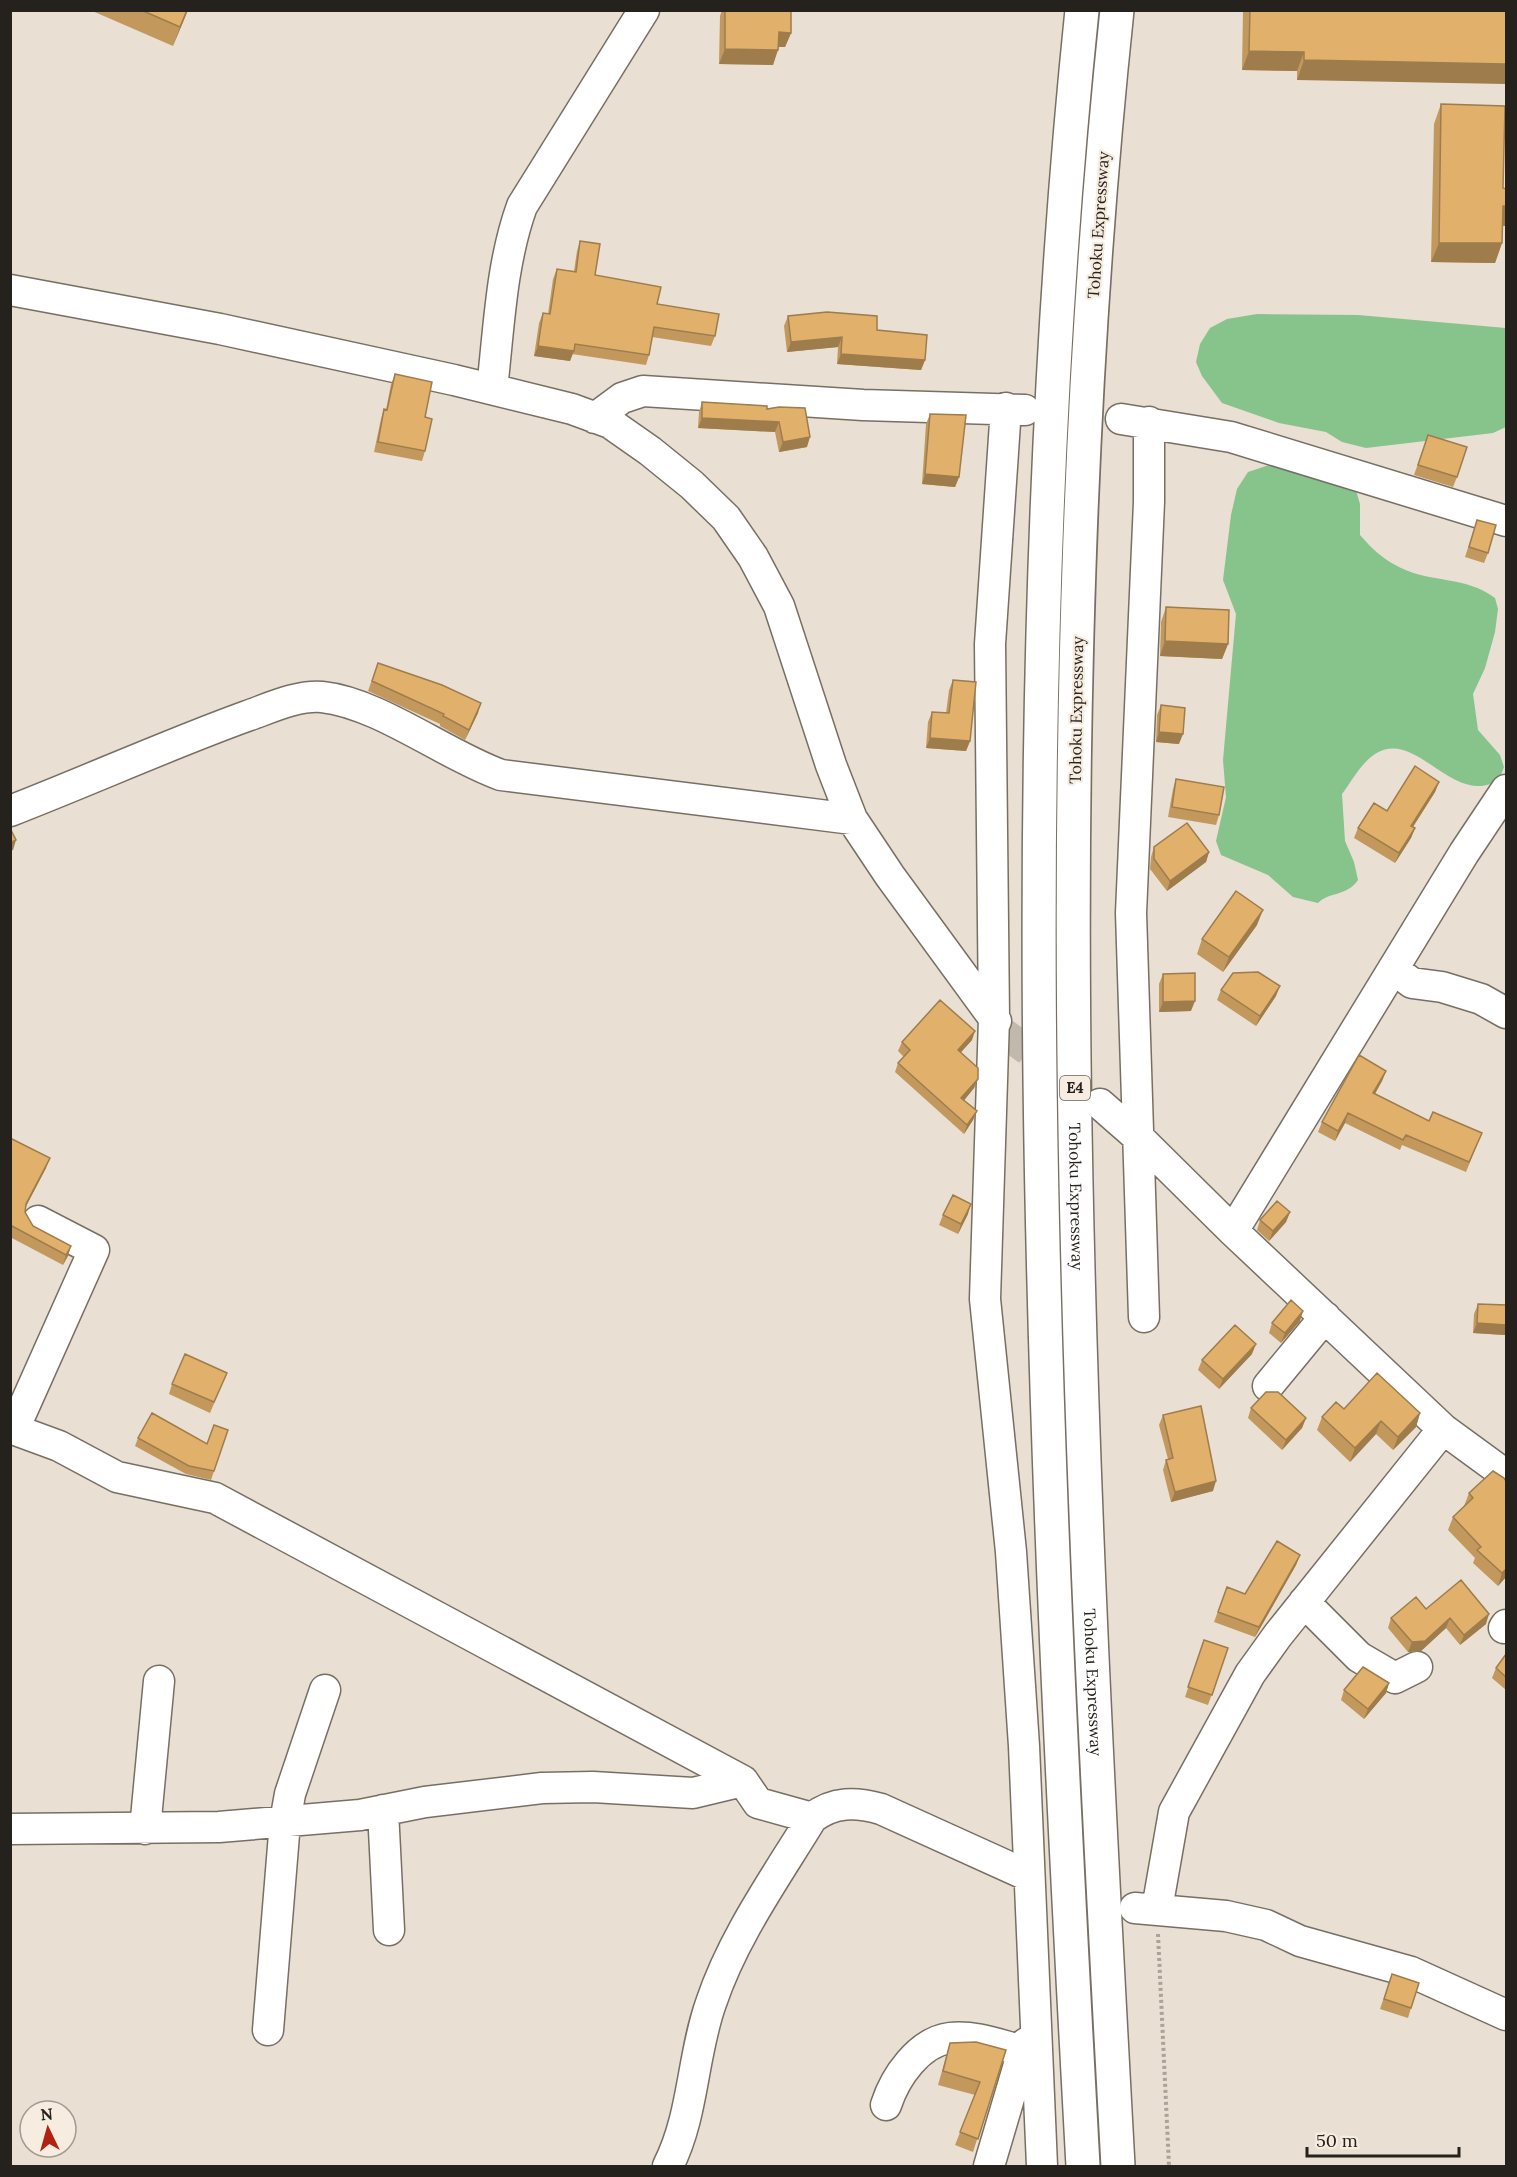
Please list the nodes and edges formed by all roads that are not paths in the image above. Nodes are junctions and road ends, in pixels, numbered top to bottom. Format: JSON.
{"nodes":[{"id":1,"x":644,"y":10,"type":"edge"},
{"id":2,"x":1082,"y":10,"type":"edge"},
{"id":3,"x":1117,"y":10,"type":"edge"},
{"id":4,"x":10,"y":290,"type":"edge"},
{"id":5,"x":492,"y":389,"type":"junction"},
{"id":6,"x":595,"y":418,"type":"junction"},
{"id":7,"x":1506,"y":521,"type":"edge"},
{"id":8,"x":1506,"y":790,"type":"edge"},
{"id":9,"x":10,"y":811,"type":"edge"},
{"id":10,"x":852,"y":819,"type":"junction"},
{"id":11,"x":1393,"y":969,"type":"junction"},
{"id":12,"x":1506,"y":1013,"type":"edge"},
{"id":13,"x":999,"y":1025,"type":"junction"},
{"id":14,"x":1100,"y":1104,"type":"dead end"},
{"id":15,"x":1140,"y":1139,"type":"junction"},
{"id":16,"x":38,"y":1221,"type":"dead end"},
{"id":17,"x":1233,"y":1232,"type":"junction"},
{"id":18,"x":1144,"y":1317,"type":"dead end"},
{"id":19,"x":1325,"y":1317,"type":"junction"},
{"id":20,"x":1268,"y":1386,"type":"dead end"},
{"id":21,"x":12,"y":1428,"type":"edge"},
{"id":22,"x":1443,"y":1429,"type":"junction"},
{"id":23,"x":1506,"y":1475,"type":"edge"},
{"id":24,"x":1304,"y":1602,"type":"junction"},
{"id":25,"x":1417,"y":1666,"type":"dead end"},
{"id":26,"x":159,"y":1681,"type":"dead end"},
{"id":27,"x":325,"y":1690,"type":"dead end"},
{"id":28,"x":743,"y":1781,"type":"junction"},
{"id":29,"x":383,"y":1810,"type":"junction"},
{"id":30,"x":812,"y":1818,"type":"junction"},
{"id":31,"x":285,"y":1822,"type":"junction"},
{"id":32,"x":10,"y":1829,"type":"edge"},
{"id":33,"x":145,"y":1829,"type":"junction"},
{"id":34,"x":1029,"y":1876,"type":"junction"},
{"id":35,"x":389,"y":1930,"type":"dead end"},
{"id":36,"x":1506,"y":2015,"type":"edge"},
{"id":37,"x":268,"y":2030,"type":"dead end"},
{"id":38,"x":1030,"y":2044,"type":"junction"},
{"id":39,"x":886,"y":2105,"type":"dead end"},
{"id":40,"x":668,"y":2166,"type":"edge"},
{"id":41,"x":989,"y":2166,"type":"edge"},
{"id":42,"x":1042,"y":2166,"type":"edge"},
{"id":43,"x":1083,"y":2166,"type":"edge"},
{"id":44,"x":1118,"y":2166,"type":"edge"}],
"edges":[{"from":1,"to":5,"type":"street"},
{"from":2,"to":43,"type":"highway","number":"E4"},
{"from":3,"to":44,"type":"highway","name":"Tohoku Expressway","number":"E4"},
{"from":4,"to":5,"type":"street"},
{"from":5,"to":6,"type":"street"},
{"from":6,"to":10,"type":"street"},
{"from":6,"to":13,"type":"street"},
{"from":7,"to":15,"type":"street"},
{"from":8,"to":11,"type":"street"},
{"from":9,"to":10,"type":"street"},
{"from":10,"to":13,"type":"street"},
{"from":11,"to":12,"type":"street"},
{"from":11,"to":17,"type":"street"},
{"from":13,"to":34,"type":"street"},
{"from":14,"to":15,"type":"street"},
{"from":15,"to":17,"type":"street"},
{"from":15,"to":18,"type":"street"},
{"from":16,"to":21,"type":"street"},
{"from":17,"to":19,"type":"street"},
{"from":19,"to":20,"type":"street"},
{"from":19,"to":22,"type":"street"},
{"from":21,"to":28,"type":"street"},
{"from":22,"to":23,"type":"street"},
{"from":22,"to":24,"type":"street"},
{"from":24,"to":25,"type":"street"},
{"from":24,"to":36,"type":"street"},
{"from":26,"to":33,"type":"street"},
{"from":27,"to":31,"type":"street"},
{"from":28,"to":29,"type":"street"},
{"from":28,"to":30,"type":"street"},
{"from":29,"to":31,"type":"street"},
{"from":29,"to":35,"type":"street"},
{"from":30,"to":34,"type":"street"},
{"from":30,"to":40,"type":"street"},
{"from":31,"to":33,"type":"street"},
{"from":31,"to":37,"type":"street"},
{"from":32,"to":33,"type":"street"},
{"from":34,"to":38,"type":"street"},
{"from":38,"to":39,"type":"street"},
{"from":38,"to":41,"type":"street"},
{"from":38,"to":42,"type":"street"}]}
